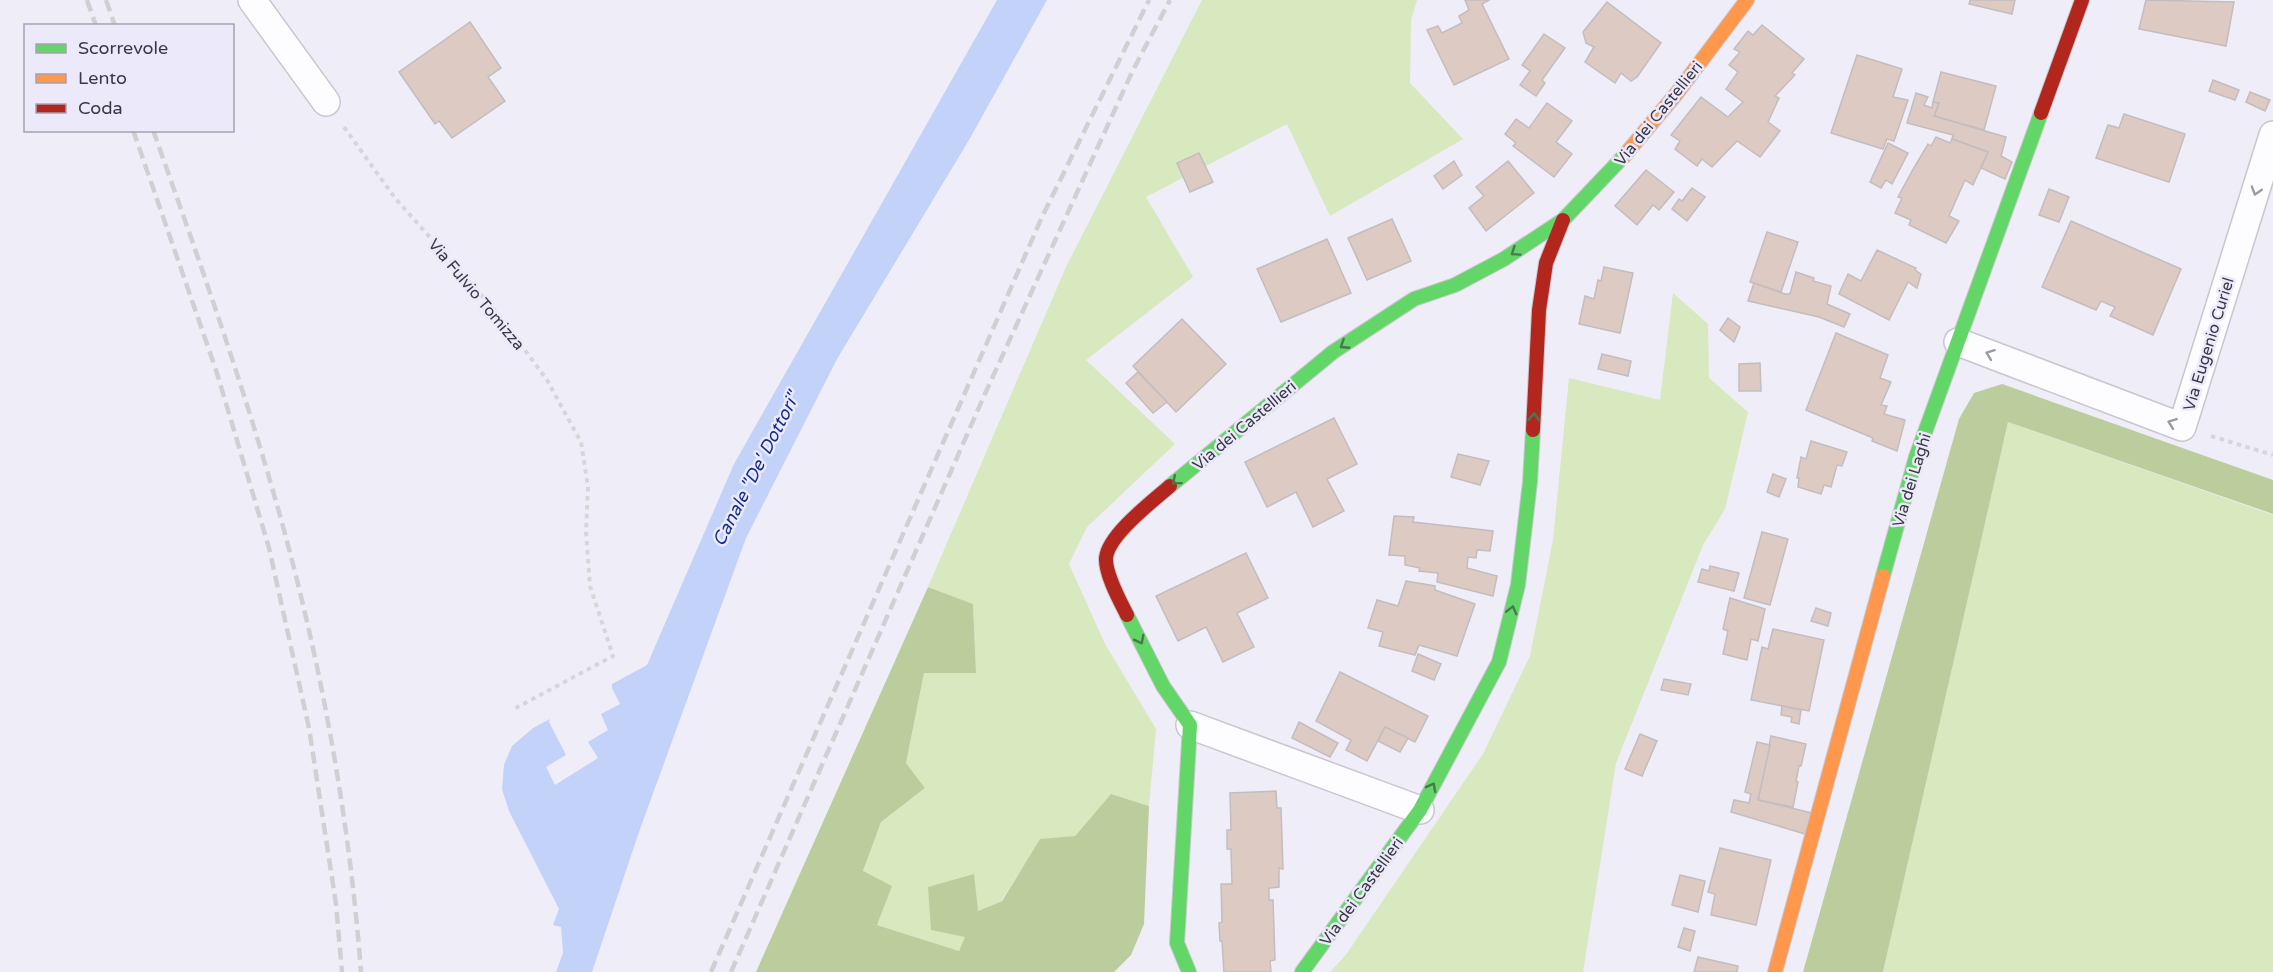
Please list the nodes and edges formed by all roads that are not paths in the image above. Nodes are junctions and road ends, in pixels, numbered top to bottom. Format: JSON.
{"nodes":[{"id":1,"x":252,"y":0,"type":"edge"},
{"id":2,"x":1747,"y":0,"type":"edge"},
{"id":3,"x":2082,"y":0,"type":"edge"},
{"id":4,"x":326,"y":102,"type":"road end"},
{"id":5,"x":2273,"y":135,"type":"edge"},
{"id":6,"x":1563,"y":220,"type":"junction"},
{"id":7,"x":1958,"y":342,"type":"junction"},
{"id":8,"x":1190,"y":725,"type":"junction"},
{"id":9,"x":1420,"y":810,"type":"junction"},
{"id":10,"x":1189,"y":972,"type":"edge"},
{"id":11,"x":1302,"y":972,"type":"edge"},
{"id":12,"x":1775,"y":972,"type":"edge"}],
"edges":[{"from":1,"to":4,"type":"street"},
{"from":2,"to":6,"type":"street","name":"Via dei Castellieri"},
{"from":3,"to":7,"type":"street","name":"Via dei Laghi"},
{"from":5,"to":7,"type":"street","name":"Via Eugenio Curiel","one_way":true},
{"from":6,"to":8,"type":"street","name":"Via dei Castellieri","one_way":true},
{"from":9,"to":6,"type":"street","name":"Via dei Castellieri","one_way":true},
{"from":7,"to":12,"type":"street","name":"Via dei Laghi"},
{"from":8,"to":9,"type":"street"},
{"from":8,"to":10,"type":"street"},
{"from":9,"to":11,"type":"street","name":"Via dei Castellieri"}]}
